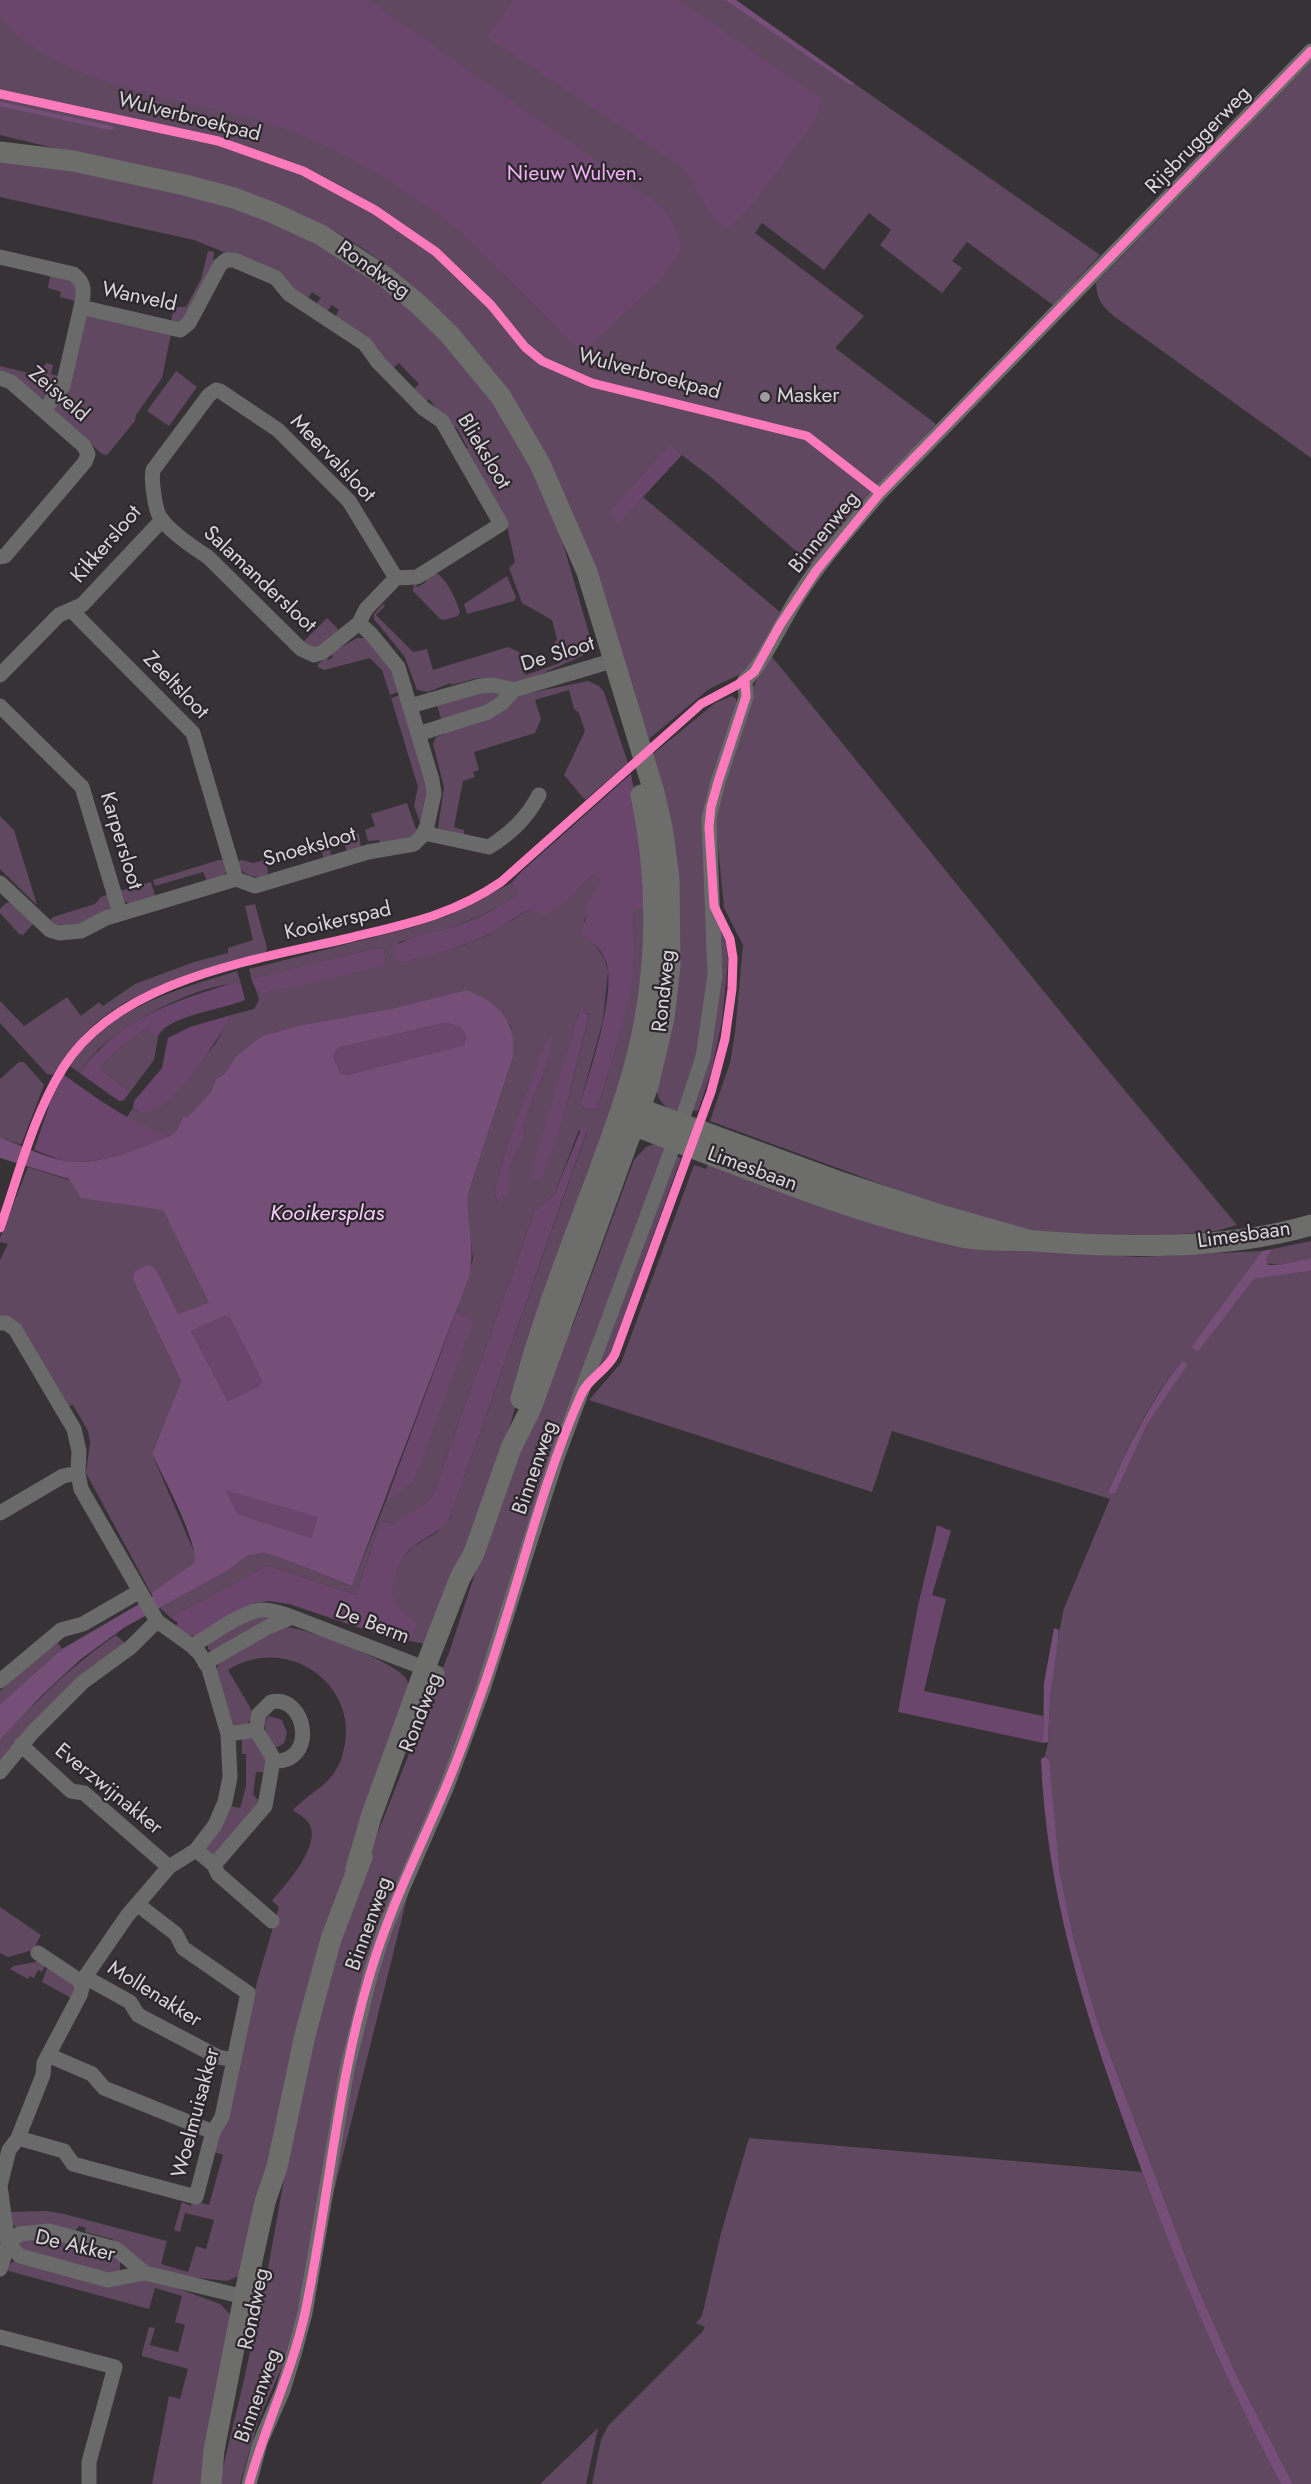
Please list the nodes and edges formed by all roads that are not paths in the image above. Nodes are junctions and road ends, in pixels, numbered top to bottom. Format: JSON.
{"nodes":[{"id":1,"x":1311,"y":51,"type":"edge"},
{"id":2,"x":0,"y":139,"type":"edge"},
{"id":3,"x":0,"y":152,"type":"edge"},
{"id":4,"x":73,"y":161,"type":"junction"},
{"id":5,"x":1112,"y":255,"type":"joint"},
{"id":6,"x":0,"y":257,"type":"edge"},
{"id":7,"x":226,"y":260,"type":"joint"},
{"id":8,"x":81,"y":307,"type":"junction"},
{"id":9,"x":0,"y":378,"type":"edge"},
{"id":10,"x":216,"y":390,"type":"joint"},
{"id":11,"x":44,"y":410,"type":"junction"},
{"id":12,"x":162,"y":520,"type":"junction"},
{"id":13,"x":0,"y":557,"type":"edge"},
{"id":14,"x":396,"y":578,"type":"junction"},
{"id":15,"x":71,"y":610,"type":"junction"},
{"id":16,"x":359,"y":623,"type":"junction"},
{"id":17,"x":608,"y":662,"type":"junction"},
{"id":18,"x":0,"y":675,"type":"edge"},
{"id":19,"x":514,"y":690,"type":"junction"},
{"id":20,"x":0,"y":706,"type":"edge"},
{"id":21,"x":410,"y":706,"type":"junction"},
{"id":22,"x":418,"y":734,"type":"junction"},
{"id":23,"x":539,"y":795,"type":"dead end"},
{"id":24,"x":424,"y":833,"type":"junction"},
{"id":25,"x":236,"y":879,"type":"junction"},
{"id":26,"x":0,"y":883,"type":"edge"},
{"id":27,"x":120,"y":914,"type":"junction"},
{"id":28,"x":632,"y":1116,"type":"junction"},
{"id":29,"x":683,"y":1134,"type":"junction"},
{"id":30,"x":1308,"y":1226,"type":"edge"},
{"id":31,"x":0,"y":1323,"type":"edge"},
{"id":32,"x":78,"y":1473,"type":"junction"},
{"id":33,"x":0,"y":1513,"type":"edge"},
{"id":34,"x":142,"y":1594,"type":"junction"},
{"id":35,"x":155,"y":1617,"type":"junction"},
{"id":36,"x":292,"y":1617,"type":"junction"},
{"id":37,"x":199,"y":1654,"type":"junction"},
{"id":38,"x":431,"y":1670,"type":"junction"},
{"id":39,"x":0,"y":1681,"type":"edge"},
{"id":40,"x":256,"y":1730,"type":"junction"},
{"id":41,"x":228,"y":1734,"type":"junction"},
{"id":42,"x":21,"y":1745,"type":"junction"},
{"id":43,"x":273,"y":1761,"type":"junction"},
{"id":44,"x":0,"y":1773,"type":"edge"},
{"id":45,"x":196,"y":1850,"type":"junction"},
{"id":46,"x":214,"y":1865,"type":"junction"},
{"id":47,"x":169,"y":1867,"type":"junction"},
{"id":48,"x":137,"y":1904,"type":"junction"},
{"id":49,"x":272,"y":1921,"type":"dead end"},
{"id":50,"x":38,"y":1953,"type":"dead end"},
{"id":51,"x":84,"y":1980,"type":"junction"},
{"id":52,"x":48,"y":2055,"type":"junction"},
{"id":53,"x":234,"y":2060,"type":"junction"},
{"id":54,"x":213,"y":2132,"type":"junction"},
{"id":55,"x":18,"y":2138,"type":"junction"},
{"id":56,"x":4,"y":2243,"type":"edge"},
{"id":57,"x":0,"y":2269,"type":"edge"},
{"id":58,"x":145,"y":2273,"type":"junction"},
{"id":59,"x":250,"y":2299,"type":"junction"},
{"id":60,"x":0,"y":2337,"type":"edge"},
{"id":61,"x":89,"y":2484,"type":"edge"},
{"id":62,"x":211,"y":2484,"type":"edge"},
{"id":63,"x":249,"y":2484,"type":"edge"}],
"edges":[{"from":1,"to":5,"type":"street","name":"Rijsbruggerweg"},
{"from":2,"to":4,"type":"main road","name":"Rondweg"},
{"from":3,"to":4,"type":"main road","name":"Rondweg"},
{"from":4,"to":17,"type":"main road","name":"Rondweg"},
{"from":5,"to":29,"type":"street","name":"Binnenweg"},
{"from":6,"to":8,"type":"street"},
{"from":7,"to":8,"type":"street","name":"Wanveld"},
{"from":7,"to":14,"type":"street","name":"Blieksloot"},
{"from":8,"to":11,"type":"street","name":"Wanveld"},
{"from":9,"to":11,"type":"street","name":"Zeisveld"},
{"from":10,"to":12,"type":"street","name":"Kikkersloot"},
{"from":10,"to":14,"type":"street","name":"Meervalsloot"},
{"from":11,"to":13,"type":"street","name":"Zeisveld"},
{"from":12,"to":15,"type":"street","name":"Kikkersloot"},
{"from":12,"to":16,"type":"street","name":"Salamandersloot"},
{"from":14,"to":16,"type":"street"},
{"from":15,"to":18,"type":"street","name":"Kikkersloot"},
{"from":15,"to":25,"type":"street","name":"Zeeltsloot"},
{"from":16,"to":21,"type":"street"},
{"from":17,"to":19,"type":"street","name":"De Sloot"},
{"from":17,"to":28,"type":"main road","name":"Rondweg"},
{"from":19,"to":21,"type":"street","name":"De Sloot"},
{"from":19,"to":22,"type":"street","name":"De Sloot"},
{"from":20,"to":27,"type":"street","name":"Karpersloot"},
{"from":21,"to":22,"type":"street"},
{"from":22,"to":24,"type":"street"},
{"from":23,"to":24,"type":"street"},
{"from":24,"to":25,"type":"street","name":"Snoeksloot"},
{"from":25,"to":27,"type":"street","name":"Snoeksloot"},
{"from":26,"to":27,"type":"street","name":"Snoeksloot"},
{"from":28,"to":29,"type":"main road","name":"Limesbaan"},
{"from":28,"to":38,"type":"main road","name":"Rondweg"},
{"from":29,"to":30,"type":"main road","name":"Limesbaan"},
{"from":29,"to":63,"type":"street","name":"Binnenweg"},
{"from":31,"to":32,"type":"street"},
{"from":32,"to":33,"type":"street"},
{"from":32,"to":34,"type":"street"},
{"from":34,"to":35,"type":"street"},
{"from":34,"to":39,"type":"street"},
{"from":35,"to":37,"type":"street"},
{"from":35,"to":42,"type":"street"},
{"from":36,"to":37,"type":"street"},
{"from":36,"to":37,"type":"street","name":"De Berm"},
{"from":36,"to":38,"type":"street","name":"De Berm"},
{"from":37,"to":41,"type":"street"},
{"from":38,"to":59,"type":"main road","name":"Rondweg"},
{"from":40,"to":41,"type":"street"},
{"from":40,"to":43,"type":"street"},
{"from":40,"to":43,"type":"street"},
{"from":41,"to":45,"type":"street"},
{"from":42,"to":44,"type":"street"},
{"from":42,"to":47,"type":"street","name":"Everzwijnakker"},
{"from":43,"to":46,"type":"street"},
{"from":45,"to":46,"type":"street"},
{"from":45,"to":47,"type":"street"},
{"from":46,"to":49,"type":"street"},
{"from":47,"to":48,"type":"street"},
{"from":48,"to":51,"type":"street"},
{"from":48,"to":53,"type":"street","name":"Woelmuisakker"},
{"from":50,"to":51,"type":"street","name":"Mollenakker"},
{"from":51,"to":52,"type":"street"},
{"from":51,"to":53,"type":"street","name":"Mollenakker"},
{"from":52,"to":54,"type":"street"},
{"from":52,"to":55,"type":"street"},
{"from":53,"to":54,"type":"street","name":"Woelmuisakker"},
{"from":54,"to":55,"type":"street","name":"Woelmuisakker"},
{"from":55,"to":56,"type":"street"},
{"from":56,"to":57,"type":"street"},
{"from":56,"to":58,"type":"street","name":"De Akker"},
{"from":56,"to":58,"type":"street","name":"De Akker"},
{"from":58,"to":59,"type":"street","name":"De Akker"},
{"from":59,"to":62,"type":"main road","name":"Rondweg"},
{"from":60,"to":61,"type":"street"}]}
